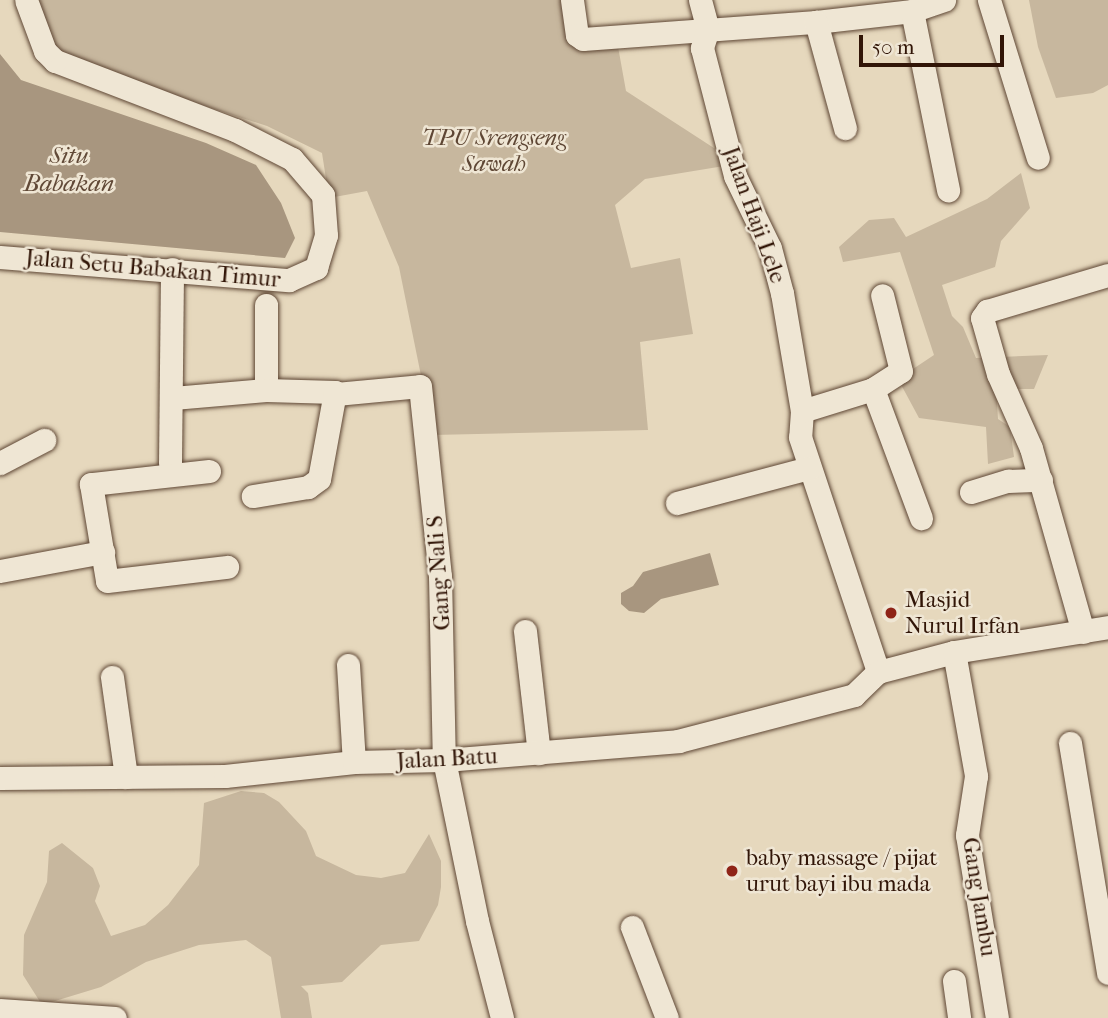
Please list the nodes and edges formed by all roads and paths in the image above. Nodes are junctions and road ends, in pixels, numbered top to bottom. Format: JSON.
{"nodes":[{"id":1,"x":26,"y":0,"type":"edge"},
{"id":2,"x":572,"y":0,"type":"edge"},
{"id":3,"x":700,"y":0,"type":"edge"},
{"id":4,"x":944,"y":0,"type":"edge"},
{"id":5,"x":989,"y":0,"type":"edge"},
{"id":6,"x":912,"y":11,"type":"junction"},
{"id":7,"x":816,"y":22,"type":"junction"},
{"id":8,"x":708,"y":29,"type":"junction"},
{"id":9,"x":845,"y":128,"type":"dead end"},
{"id":10,"x":1038,"y":158,"type":"dead end"},
{"id":11,"x":948,"y":190,"type":"dead end"},
{"id":12,"x":0,"y":257,"type":"edge"},
{"id":13,"x":172,"y":269,"type":"junction"},
{"id":14,"x":1108,"y":275,"type":"edge"},
{"id":15,"x":881,"y":295,"type":"dead end"},
{"id":16,"x":266,"y":305,"type":"dead end"},
{"id":17,"x":873,"y":388,"type":"junction"},
{"id":18,"x":266,"y":390,"type":"junction"},
{"id":19,"x":335,"y":394,"type":"junction"},
{"id":20,"x":173,"y":398,"type":"junction"},
{"id":21,"x":802,"y":411,"type":"junction"},
{"id":22,"x":44,"y":440,"type":"dead end"},
{"id":23,"x":170,"y":463,"type":"dead end"},
{"id":24,"x":0,"y":464,"type":"edge"},
{"id":25,"x":809,"y":468,"type":"junction"},
{"id":26,"x":209,"y":471,"type":"dead end"},
{"id":27,"x":1041,"y":480,"type":"junction"},
{"id":28,"x":971,"y":492,"type":"dead end"},
{"id":29,"x":253,"y":496,"type":"dead end"},
{"id":30,"x":677,"y":502,"type":"dead end"},
{"id":31,"x":921,"y":518,"type":"dead end"},
{"id":32,"x":103,"y":552,"type":"junction"},
{"id":33,"x":227,"y":567,"type":"dead end"},
{"id":34,"x":0,"y":571,"type":"edge"},
{"id":35,"x":1108,"y":627,"type":"edge"},
{"id":36,"x":525,"y":631,"type":"dead end"},
{"id":37,"x":1083,"y":632,"type":"junction"},
{"id":38,"x":954,"y":652,"type":"junction"},
{"id":39,"x":348,"y":665,"type":"dead end"},
{"id":40,"x":878,"y":672,"type":"junction"},
{"id":41,"x":112,"y":677,"type":"dead end"},
{"id":42,"x":1070,"y":743,"type":"dead end"},
{"id":43,"x":539,"y":753,"type":"junction"},
{"id":44,"x":444,"y":761,"type":"junction"},
{"id":45,"x":354,"y":762,"type":"junction"},
{"id":46,"x":126,"y":777,"type":"junction"},
{"id":47,"x":0,"y":778,"type":"edge"},
{"id":48,"x":632,"y":927,"type":"dead end"},
{"id":49,"x":1108,"y":973,"type":"edge"},
{"id":50,"x":954,"y":981,"type":"dead end"},
{"id":51,"x":0,"y":1010,"type":"edge"},
{"id":52,"x":115,"y":1018,"type":"edge"},
{"id":53,"x":502,"y":1018,"type":"edge"},
{"id":54,"x":667,"y":1018,"type":"edge"},
{"id":55,"x":959,"y":1018,"type":"edge"},
{"id":56,"x":997,"y":1018,"type":"edge"}],
"edges":[{"from":1,"to":13,"type":"street","name":"Jalan Setu Babakan Timur"},
{"from":2,"to":8,"type":"street"},
{"from":3,"to":8,"type":"street","name":"Jalan Haji Lele"},
{"from":4,"to":6,"type":"street"},
{"from":5,"to":10,"type":"street"},
{"from":6,"to":7,"type":"street"},
{"from":6,"to":11,"type":"street"},
{"from":7,"to":8,"type":"street"},
{"from":7,"to":9,"type":"street"},
{"from":8,"to":21,"type":"street","name":"Jalan Haji Lele"},
{"from":12,"to":13,"type":"street","name":"Jalan Setu Babakan Timur"},
{"from":13,"to":20,"type":"street"},
{"from":14,"to":27,"type":"street"},
{"from":15,"to":17,"type":"street"},
{"from":16,"to":18,"type":"street"},
{"from":17,"to":21,"type":"street"},
{"from":17,"to":31,"type":"street"},
{"from":18,"to":19,"type":"street"},
{"from":18,"to":20,"type":"street"},
{"from":19,"to":29,"type":"street"},
{"from":19,"to":44,"type":"street","name":"Gang Nali S"},
{"from":20,"to":23,"type":"street"},
{"from":21,"to":25,"type":"street","name":"Jalan Haji Lele"},
{"from":22,"to":24,"type":"street"},
{"from":25,"to":30,"type":"street"},
{"from":25,"to":40,"type":"street","name":"Jalan Haji Lele"},
{"from":26,"to":32,"type":"street"},
{"from":27,"to":28,"type":"street"},
{"from":27,"to":37,"type":"street"},
{"from":32,"to":33,"type":"street"},
{"from":32,"to":34,"type":"street"},
{"from":35,"to":37,"type":"street"},
{"from":36,"to":43,"type":"street"},
{"from":37,"to":38,"type":"street"},
{"from":38,"to":40,"type":"street"},
{"from":38,"to":56,"type":"street","name":"Gang Jambu"},
{"from":39,"to":45,"type":"street"},
{"from":40,"to":43,"type":"street","name":"Jalan Batu"},
{"from":41,"to":46,"type":"street"},
{"from":42,"to":49,"type":"street"},
{"from":43,"to":44,"type":"street","name":"Jalan Batu"},
{"from":44,"to":45,"type":"street","name":"Jalan Batu"},
{"from":44,"to":53,"type":"street","name":"Gang Nali S"},
{"from":45,"to":46,"type":"street","name":"Jalan Batu"},
{"from":46,"to":47,"type":"street","name":"Jalan Batu"},
{"from":48,"to":54,"type":"street"},
{"from":50,"to":55,"type":"street"},
{"from":51,"to":52,"type":"street"}]}
